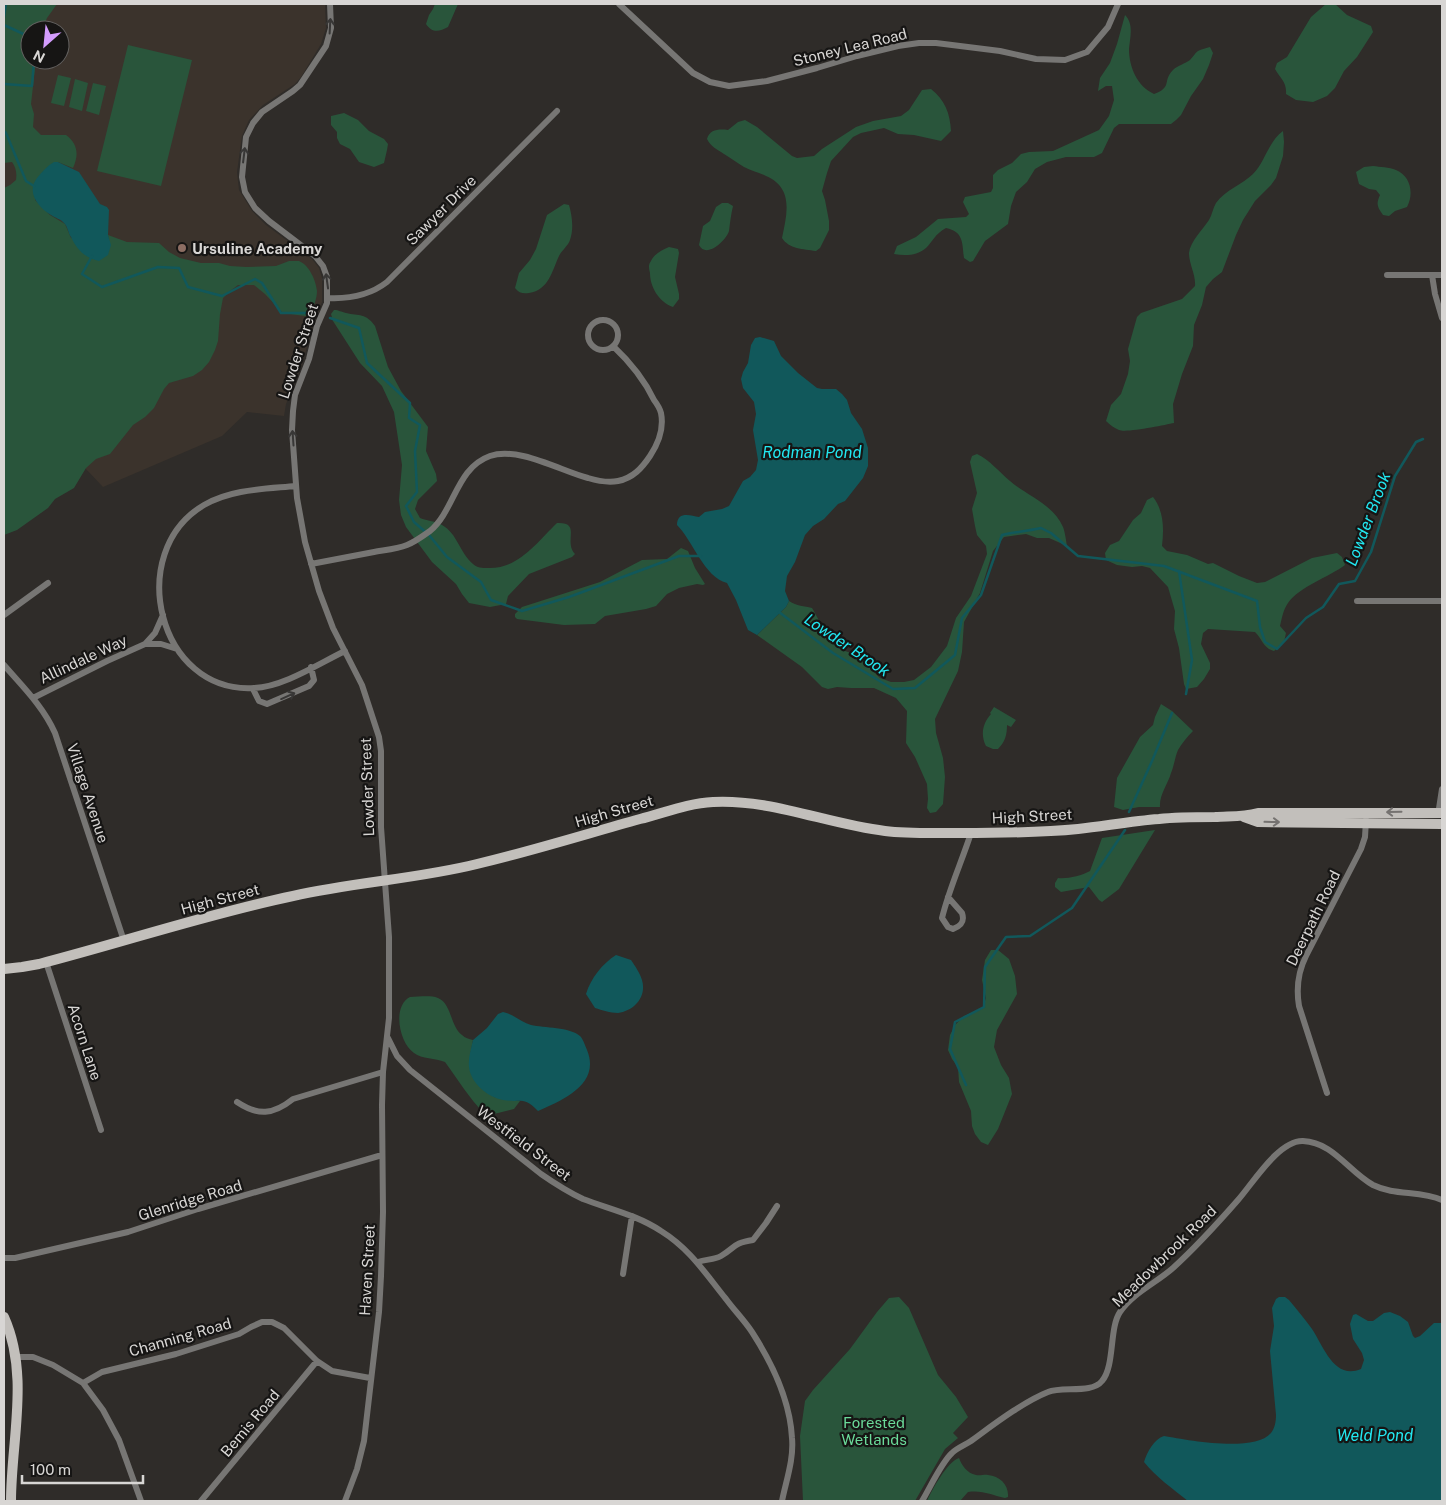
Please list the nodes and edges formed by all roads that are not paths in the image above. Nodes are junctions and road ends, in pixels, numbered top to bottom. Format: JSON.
{"nodes":[{"id":1,"x":330,"y":4,"type":"edge"},
{"id":2,"x":619,"y":4,"type":"edge"},
{"id":3,"x":1118,"y":4,"type":"edge"},
{"id":4,"x":557,"y":111,"type":"dead end"},
{"id":5,"x":1387,"y":275,"type":"dead end"},
{"id":6,"x":1432,"y":275,"type":"junction"},
{"id":7,"x":1442,"y":275,"type":"edge"},
{"id":8,"x":328,"y":298,"type":"junction"},
{"id":9,"x":1442,"y":318,"type":"edge"},
{"id":10,"x":613,"y":346,"type":"junction"},
{"id":11,"x":296,"y":486,"type":"junction"},
{"id":12,"x":311,"y":564,"type":"junction"},
{"id":13,"x":48,"y":583,"type":"dead end"},
{"id":14,"x":1442,"y":600,"type":"edge"},
{"id":15,"x":1357,"y":601,"type":"dead end"},
{"id":16,"x":4,"y":616,"type":"edge"},
{"id":17,"x":163,"y":616,"type":"junction"},
{"id":18,"x":145,"y":644,"type":"junction"},
{"id":19,"x":177,"y":649,"type":"junction"},
{"id":20,"x":344,"y":651,"type":"junction"},
{"id":21,"x":4,"y":665,"type":"edge"},
{"id":22,"x":311,"y":668,"type":"junction"},
{"id":23,"x":253,"y":688,"type":"junction"},
{"id":24,"x":33,"y":698,"type":"junction"},
{"id":25,"x":1442,"y":789,"type":"edge"},
{"id":26,"x":1440,"y":813,"type":"edge"},
{"id":27,"x":1366,"y":818,"type":"junction"},
{"id":28,"x":1440,"y":824,"type":"edge"},
{"id":29,"x":971,"y":833,"type":"junction"},
{"id":30,"x":384,"y":880,"type":"junction"},
{"id":31,"x":948,"y":896,"type":"junction"},
{"id":32,"x":124,"y":941,"type":"junction"},
{"id":33,"x":46,"y":962,"type":"junction"},
{"id":34,"x":4,"y":968,"type":"edge"},
{"id":35,"x":387,"y":1037,"type":"junction"},
{"id":36,"x":383,"y":1072,"type":"junction"},
{"id":37,"x":1327,"y":1093,"type":"dead end"},
{"id":38,"x":237,"y":1102,"type":"dead end"},
{"id":39,"x":101,"y":1130,"type":"dead end"},
{"id":40,"x":382,"y":1155,"type":"junction"},
{"id":41,"x":1442,"y":1200,"type":"edge"},
{"id":42,"x":777,"y":1206,"type":"dead end"},
{"id":43,"x":632,"y":1216,"type":"junction"},
{"id":44,"x":4,"y":1258,"type":"edge"},
{"id":45,"x":698,"y":1262,"type":"junction"},
{"id":46,"x":622,"y":1274,"type":"dead end"},
{"id":47,"x":4,"y":1317,"type":"edge"},
{"id":48,"x":16,"y":1357,"type":"junction"},
{"id":49,"x":317,"y":1361,"type":"junction"},
{"id":50,"x":370,"y":1378,"type":"junction"},
{"id":51,"x":82,"y":1383,"type":"junction"},
{"id":52,"x":11,"y":1501,"type":"edge"},
{"id":53,"x":141,"y":1501,"type":"edge"},
{"id":54,"x":202,"y":1501,"type":"edge"},
{"id":55,"x":345,"y":1501,"type":"edge"},
{"id":56,"x":782,"y":1501,"type":"edge"},
{"id":57,"x":922,"y":1501,"type":"edge"}],
"edges":[{"from":8,"to":1,"type":"street","name":"Lowder Street","one_way":true},
{"from":2,"to":3,"type":"street","name":"Stoney Lea Road"},
{"from":4,"to":8,"type":"street","name":"Sawyer Drive"},
{"from":5,"to":6,"type":"street"},
{"from":6,"to":7,"type":"street"},
{"from":6,"to":9,"type":"street"},
{"from":11,"to":8,"type":"street","name":"Lowder Street","one_way":true},
{"from":10,"to":10,"type":"street"},
{"from":10,"to":12,"type":"street"},
{"from":11,"to":12,"type":"street","name":"Lowder Street"},
{"from":11,"to":17,"type":"street"},
{"from":12,"to":20,"type":"street","name":"Lowder Street"},
{"from":13,"to":16,"type":"street"},
{"from":14,"to":15,"type":"street"},
{"from":17,"to":18,"type":"street","name":"Allindale Way"},
{"from":17,"to":19,"type":"street"},
{"from":18,"to":19,"type":"street","name":"Allindale Way"},
{"from":18,"to":24,"type":"street","name":"Allindale Way"},
{"from":19,"to":23,"type":"street"},
{"from":20,"to":22,"type":"street"},
{"from":20,"to":30,"type":"street","name":"Lowder Street"},
{"from":21,"to":24,"type":"street","name":"Village Avenue"},
{"from":22,"to":23,"type":"street"},
{"from":23,"to":22,"type":"street","one_way":true},
{"from":24,"to":32,"type":"street","name":"Village Avenue"},
{"from":25,"to":26,"type":"street"},
{"from":26,"to":27,"type":"main road","name":"High Street","one_way":true},
{"from":26,"to":28,"type":"street"},
{"from":27,"to":28,"type":"main road","name":"High Street"},
{"from":27,"to":29,"type":"main road","name":"High Street"},
{"from":27,"to":37,"type":"street","name":"Deerpath Road"},
{"from":29,"to":30,"type":"main road","name":"High Street"},
{"from":29,"to":31,"type":"street"},
{"from":30,"to":32,"type":"main road","name":"High Street"},
{"from":30,"to":35,"type":"street"},
{"from":31,"to":31,"type":"street"},
{"from":32,"to":33,"type":"main road","name":"High Street"},
{"from":33,"to":34,"type":"main road","name":"High Street"},
{"from":33,"to":39,"type":"street","name":"Acorn Lane"},
{"from":35,"to":36,"type":"street","name":"Haven Street"},
{"from":35,"to":43,"type":"street","name":"Westfield Street"},
{"from":36,"to":38,"type":"street"},
{"from":36,"to":40,"type":"street","name":"Haven Street"},
{"from":40,"to":44,"type":"street","name":"Glenridge Road"},
{"from":40,"to":50,"type":"street","name":"Haven Street"},
{"from":41,"to":57,"type":"street","name":"Meadowbrook Road"},
{"from":42,"to":45,"type":"street"},
{"from":43,"to":45,"type":"street","name":"Westfield Street"},
{"from":43,"to":46,"type":"street"},
{"from":45,"to":56,"type":"street","name":"Westfield Street"},
{"from":47,"to":48,"type":"main road"},
{"from":48,"to":51,"type":"street"},
{"from":48,"to":52,"type":"main road"},
{"from":49,"to":50,"type":"street","name":"Channing Road"},
{"from":49,"to":51,"type":"street","name":"Channing Road"},
{"from":49,"to":54,"type":"street","name":"Bemis Road"},
{"from":50,"to":55,"type":"street","name":"Haven Street"},
{"from":51,"to":53,"type":"street"}]}
